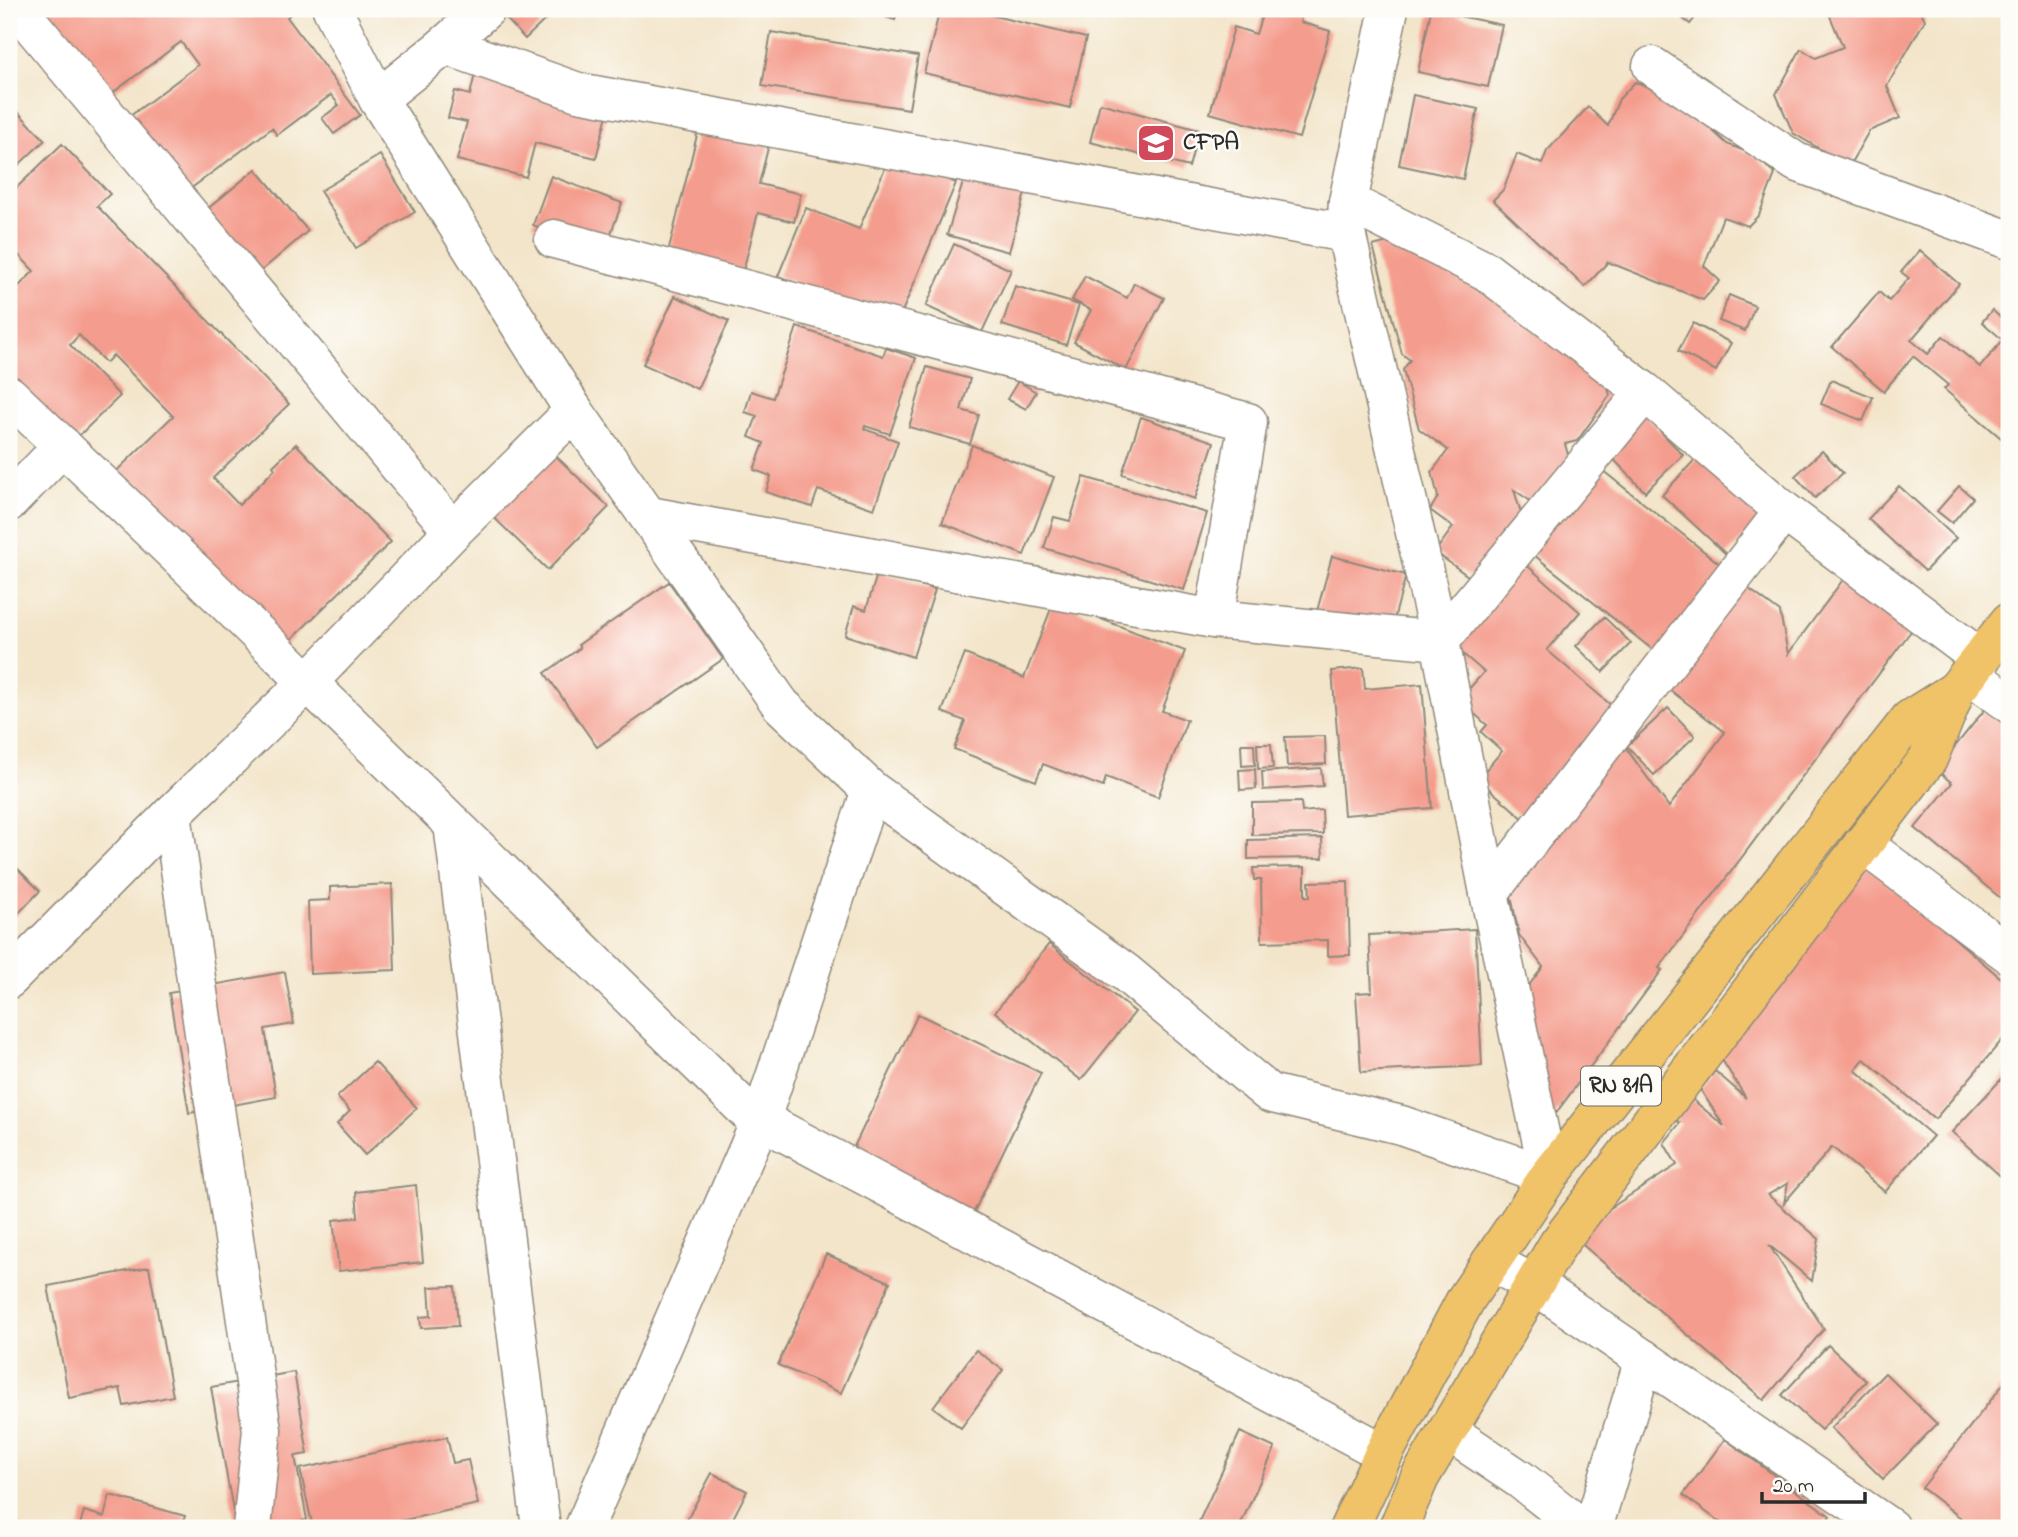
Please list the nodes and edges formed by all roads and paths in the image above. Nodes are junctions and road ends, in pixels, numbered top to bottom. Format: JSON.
{"nodes":[{"id":1,"x":18,"y":9,"type":"edge"},
{"id":2,"x":332,"y":9,"type":"edge"},
{"id":3,"x":486,"y":9,"type":"edge"},
{"id":4,"x":1389,"y":9,"type":"edge"},
{"id":5,"x":446,"y":45,"type":"junction"},
{"id":6,"x":1652,"y":66,"type":"dead end"},
{"id":7,"x":378,"y":99,"type":"junction"},
{"id":8,"x":1347,"y":217,"type":"junction"},
{"id":9,"x":554,"y":239,"type":"dead end"},
{"id":10,"x":2009,"y":240,"type":"edge"},
{"id":11,"x":1645,"y":392,"type":"junction"},
{"id":12,"x":9,"y":395,"type":"edge"},
{"id":13,"x":574,"y":411,"type":"junction"},
{"id":14,"x":63,"y":446,"type":"junction"},
{"id":15,"x":9,"y":502,"type":"edge"},
{"id":16,"x":1784,"y":512,"type":"junction"},
{"id":17,"x":649,"y":516,"type":"junction"},
{"id":18,"x":453,"y":531,"type":"junction"},
{"id":19,"x":1214,"y":619,"type":"junction"},
{"id":20,"x":2009,"y":622,"type":"edge"},
{"id":21,"x":1440,"y":641,"type":"junction"},
{"id":22,"x":1969,"y":675,"type":"junction"},
{"id":23,"x":308,"y":682,"type":"junction"},
{"id":24,"x":2009,"y":703,"type":"edge"},
{"id":25,"x":871,"y":790,"type":"junction"},
{"id":26,"x":172,"y":814,"type":"junction"},
{"id":27,"x":453,"y":824,"type":"junction"},
{"id":28,"x":1863,"y":844,"type":"junction"},
{"id":29,"x":1489,"y":893,"type":"junction"},
{"id":30,"x":2009,"y":954,"type":"edge"},
{"id":31,"x":9,"y":979,"type":"edge"},
{"id":32,"x":761,"y":1119,"type":"junction"},
{"id":33,"x":1549,"y":1176,"type":"junction"},
{"id":34,"x":1491,"y":1262,"type":"junction"},
{"id":35,"x":1534,"y":1284,"type":"junction"},
{"id":36,"x":1644,"y":1359,"type":"junction"},
{"id":37,"x":1448,"y":1431,"type":"junction"},
{"id":38,"x":1384,"y":1454,"type":"junction"},
{"id":39,"x":252,"y":1528,"type":"edge"},
{"id":40,"x":541,"y":1528,"type":"edge"},
{"id":41,"x":584,"y":1528,"type":"edge"},
{"id":42,"x":1349,"y":1528,"type":"edge"},
{"id":43,"x":1398,"y":1528,"type":"edge"},
{"id":44,"x":1582,"y":1528,"type":"edge"},
{"id":45,"x":1592,"y":1528,"type":"edge"},
{"id":46,"x":1890,"y":1528,"type":"edge"}],
"edges":[{"from":1,"to":18,"type":"street"},
{"from":2,"to":7,"type":"street"},
{"from":3,"to":5,"type":"street"},
{"from":4,"to":8,"type":"street"},
{"from":5,"to":7,"type":"street"},
{"from":5,"to":8,"type":"street"},
{"from":6,"to":10,"type":"street"},
{"from":7,"to":13,"type":"street"},
{"from":8,"to":11,"type":"street"},
{"from":8,"to":21,"type":"street"},
{"from":9,"to":19,"type":"street"},
{"from":11,"to":16,"type":"street"},
{"from":11,"to":21,"type":"street"},
{"from":12,"to":14,"type":"street"},
{"from":13,"to":17,"type":"street"},
{"from":13,"to":18,"type":"street"},
{"from":14,"to":15,"type":"street"},
{"from":14,"to":23,"type":"street"},
{"from":16,"to":22,"type":"street"},
{"from":16,"to":29,"type":"street"},
{"from":17,"to":19,"type":"street"},
{"from":17,"to":25,"type":"street"},
{"from":18,"to":23,"type":"street"},
{"from":19,"to":21,"type":"street"},
{"from":20,"to":22,"type":"main road","number":"RN 81A"},
{"from":21,"to":29,"type":"street"},
{"from":22,"to":24,"type":"street"},
{"from":22,"to":28,"type":"main road","number":"RN 81A"},
{"from":22,"to":33,"type":"main road","number":"RN 81A"},
{"from":23,"to":26,"type":"street"},
{"from":23,"to":27,"type":"street"},
{"from":25,"to":32,"type":"street"},
{"from":25,"to":33,"type":"street"},
{"from":26,"to":31,"type":"street"},
{"from":26,"to":39,"type":"street"},
{"from":27,"to":32,"type":"street"},
{"from":27,"to":40,"type":"street"},
{"from":28,"to":30,"type":"street"},
{"from":28,"to":35,"type":"main road","number":"RN 81A"},
{"from":29,"to":33,"type":"street"},
{"from":32,"to":38,"type":"street"},
{"from":32,"to":41,"type":"street"},
{"from":33,"to":34,"type":"main road","number":"RN 81A"},
{"from":34,"to":35,"type":"street"},
{"from":34,"to":38,"type":"main road","number":"RN 81A"},
{"from":35,"to":36,"type":"street"},
{"from":35,"to":37,"type":"main road","number":"RN 81A"},
{"from":36,"to":45,"type":"street"},
{"from":36,"to":46,"type":"street"},
{"from":37,"to":43,"type":"main road","number":"RN 81A"},
{"from":37,"to":44,"type":"street"},
{"from":38,"to":42,"type":"main road","number":"RN 81A"}]}
